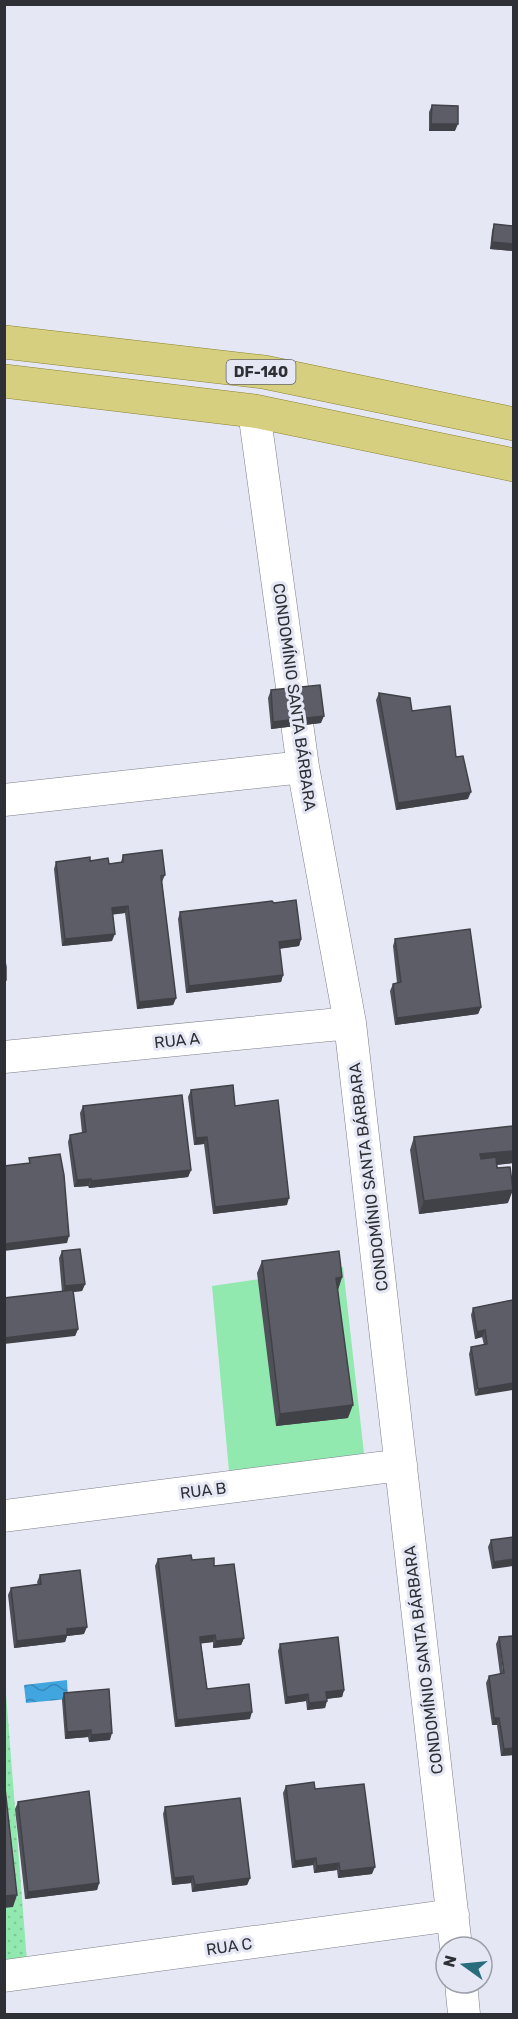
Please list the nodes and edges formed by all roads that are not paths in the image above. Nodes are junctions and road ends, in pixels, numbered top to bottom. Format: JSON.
{"nodes":[{"id":1,"x":4,"y":342,"type":"edge"},
{"id":2,"x":4,"y":381,"type":"edge"},
{"id":3,"x":254,"y":411,"type":"junction"},
{"id":4,"x":513,"y":424,"type":"edge"},
{"id":5,"x":513,"y":465,"type":"edge"},
{"id":6,"x":303,"y":767,"type":"junction"},
{"id":7,"x":4,"y":800,"type":"edge"},
{"id":8,"x":350,"y":1023,"type":"junction"},
{"id":9,"x":4,"y":1058,"type":"edge"},
{"id":10,"x":401,"y":1465,"type":"junction"},
{"id":11,"x":4,"y":1516,"type":"edge"},
{"id":12,"x":453,"y":1915,"type":"junction"},
{"id":13,"x":455,"y":1935,"type":"edge"},
{"id":14,"x":4,"y":1976,"type":"edge"},
{"id":15,"x":462,"y":1995,"type":"edge"},
{"id":16,"x":464,"y":2014,"type":"edge"}],
"edges":[{"from":1,"to":4,"type":"main road","number":"DF-140"},
{"from":2,"to":3,"type":"main road","number":"DF-140"},
{"from":3,"to":5,"type":"main road","number":"DF-140"},
{"from":3,"to":6,"type":"street","name":"CONDOMÍNIO SANTA BÁRBARA"},
{"from":6,"to":7,"type":"street"},
{"from":6,"to":8,"type":"street","name":"CONDOMÍNIO SANTA BÁRBARA"},
{"from":8,"to":9,"type":"street","name":"RUA A"},
{"from":8,"to":10,"type":"street","name":"CONDOMÍNIO SANTA BÁRBARA"},
{"from":10,"to":11,"type":"street","name":"RUA B"},
{"from":10,"to":12,"type":"street","name":"CONDOMÍNIO SANTA BÁRBARA"},
{"from":12,"to":13,"type":"street","name":"CONDOMÍNIO SANTA BÁRBARA"},
{"from":12,"to":14,"type":"street","name":"RUA C"},
{"from":15,"to":16,"type":"street"}]}
